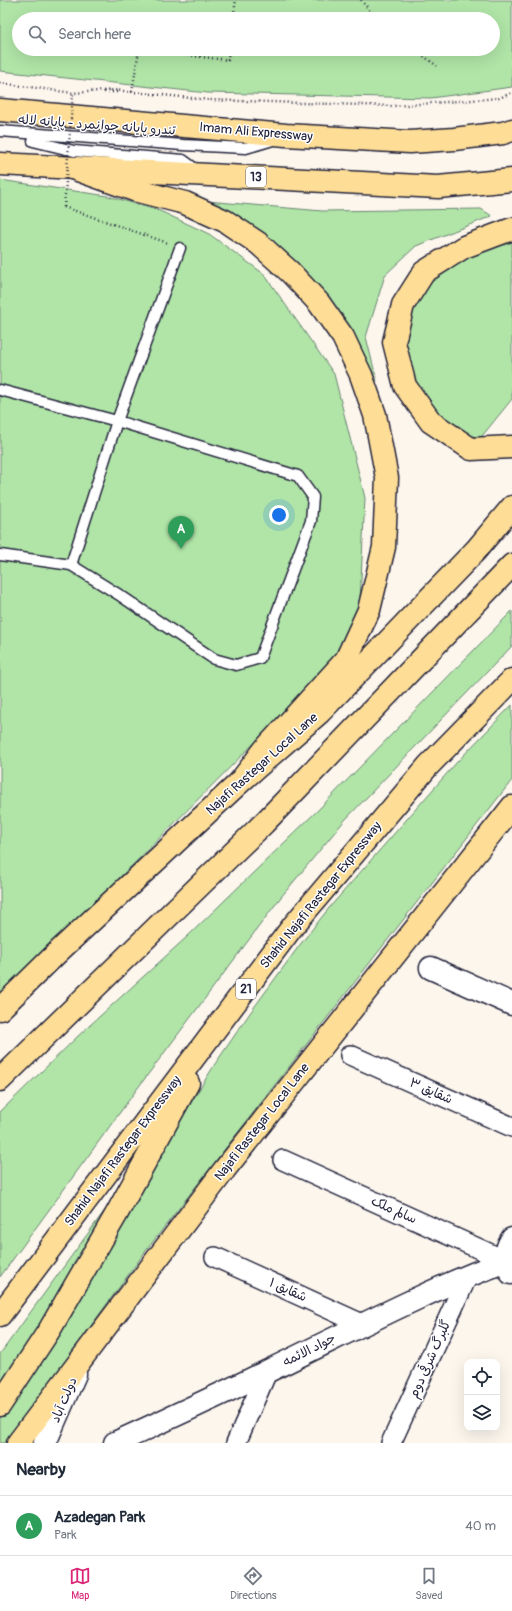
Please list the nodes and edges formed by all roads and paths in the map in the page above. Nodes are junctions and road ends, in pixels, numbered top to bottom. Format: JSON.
{"nodes":[{"id":1,"x":236,"y":0,"type":"edge"},
{"id":2,"x":361,"y":0,"type":"edge"},
{"id":3,"x":234,"y":12,"type":"edge"},
{"id":4,"x":371,"y":12,"type":"edge"},
{"id":5,"x":137,"y":56,"type":"edge"},
{"id":6,"x":192,"y":56,"type":"edge"},
{"id":7,"x":228,"y":56,"type":"edge"},
{"id":8,"x":423,"y":56,"type":"edge"},
{"id":9,"x":437,"y":66,"type":"dead end"},
{"id":10,"x":0,"y":83,"type":"edge"},
{"id":11,"x":132,"y":92,"type":"junction"},
{"id":12,"x":73,"y":93,"type":"junction"},
{"id":13,"x":512,"y":93,"type":"edge"},
{"id":14,"x":0,"y":110,"type":"edge"},
{"id":15,"x":512,"y":130,"type":"edge"},
{"id":16,"x":0,"y":131,"type":"edge"},
{"id":17,"x":286,"y":135,"type":"junction"},
{"id":18,"x":33,"y":141,"type":"dead end"},
{"id":19,"x":0,"y":164,"type":"edge"},
{"id":20,"x":72,"y":168,"type":"junction"},
{"id":21,"x":203,"y":174,"type":"junction"},
{"id":22,"x":512,"y":180,"type":"edge"},
{"id":23,"x":512,"y":229,"type":"edge"},
{"id":24,"x":180,"y":248,"type":"joint"},
{"id":25,"x":0,"y":390,"type":"edge"},
{"id":26,"x":117,"y":421,"type":"junction"},
{"id":27,"x":512,"y":447,"type":"edge"},
{"id":28,"x":512,"y":507,"type":"edge"},
{"id":29,"x":0,"y":555,"type":"edge"},
{"id":30,"x":70,"y":565,"type":"junction"},
{"id":31,"x":512,"y":566,"type":"edge"},
{"id":32,"x":512,"y":680,"type":"edge"},
{"id":33,"x":239,"y":783,"type":"junction"},
{"id":34,"x":512,"y":807,"type":"edge"},
{"id":35,"x":431,"y":968,"type":"dead end"},
{"id":36,"x":512,"y":1004,"type":"edge"},
{"id":37,"x":0,"y":1009,"type":"edge"},
{"id":38,"x":221,"y":1021,"type":"junction"},
{"id":39,"x":350,"y":1054,"type":"dead end"},
{"id":40,"x":0,"y":1080,"type":"edge"},
{"id":41,"x":512,"y":1128,"type":"edge"},
{"id":42,"x":283,"y":1160,"type":"dead end"},
{"id":43,"x":512,"y":1239,"type":"edge"},
{"id":44,"x":214,"y":1257,"type":"dead end"},
{"id":45,"x":509,"y":1267,"type":"edge"},
{"id":46,"x":468,"y":1275,"type":"junction"},
{"id":47,"x":0,"y":1314,"type":"edge"},
{"id":48,"x":362,"y":1324,"type":"junction"},
{"id":49,"x":82,"y":1357,"type":"junction"},
{"id":50,"x":266,"y":1372,"type":"junction"},
{"id":51,"x":0,"y":1405,"type":"edge"},
{"id":52,"x":147,"y":1435,"type":"edge"},
{"id":53,"x":18,"y":1443,"type":"edge"},
{"id":54,"x":45,"y":1443,"type":"edge"},
{"id":55,"x":115,"y":1443,"type":"edge"},
{"id":56,"x":236,"y":1443,"type":"edge"},
{"id":57,"x":391,"y":1443,"type":"edge"}],
"edges":[{"from":1,"to":3,"type":"path"},
{"from":2,"to":4,"type":"path"},
{"from":5,"to":11,"type":"path"},
{"from":6,"to":7,"type":"path"},
{"from":8,"to":9,"type":"path"},
{"from":10,"to":12,"type":"path"},
{"from":11,"to":12,"type":"path"},
{"from":11,"to":13,"type":"path"},
{"from":12,"to":24,"type":"path","bridge":true},
{"from":14,"to":17,"type":"main road","name":"Imam Ali Expressway"},
{"from":15,"to":17,"type":"main road","name":"Imam Ali Expressway"},
{"from":16,"to":17,"type":"lane","name":"تندرو پایانه جوانمرد - پایانه لاله"},
{"from":18,"to":21,"type":"lane"},
{"from":19,"to":20,"type":"main road","number":"13"},
{"from":20,"to":21,"type":"main road","number":"13"},
{"from":20,"to":33,"type":"main road"},
{"from":21,"to":22,"type":"main road","number":"13"},
{"from":23,"to":27,"type":"main road"},
{"from":24,"to":26,"type":"lane"},
{"from":25,"to":26,"type":"lane"},
{"from":26,"to":30,"type":"lane"},
{"from":26,"to":30,"type":"lane"},
{"from":28,"to":33,"type":"main road","name":"Najafi Rastegar Local Lane"},
{"from":29,"to":30,"type":"lane"},
{"from":31,"to":40,"type":"main road"},
{"from":32,"to":38,"type":"main road","name":"Shahid Najafi Rastegar Expressway","number":"21"},
{"from":33,"to":37,"type":"main road","name":"Najafi Rastegar Local Lane"},
{"from":34,"to":49,"type":"main road","name":"Najafi Rastegar Local Lane"},
{"from":35,"to":36,"type":"street"},
{"from":38,"to":47,"type":"main road","name":"Shahid Najafi Rastegar Expressway","number":"21"},
{"from":38,"to":51,"type":"main road"},
{"from":39,"to":41,"type":"street","name":"شقایق ۳"},
{"from":42,"to":45,"type":"street","name":"سالم ملک"},
{"from":43,"to":45,"type":"street"},
{"from":44,"to":48,"type":"street","name":"شقایق ۱"},
{"from":45,"to":46,"type":"street","name":"جواد الائمه"},
{"from":46,"to":48,"type":"street","name":"جواد الائمه"},
{"from":46,"to":57,"type":"street","name":"گلبرگ شرقی دوم"},
{"from":48,"to":50,"type":"street","name":"جواد الائمه"},
{"from":49,"to":53,"type":"main road","name":"Najafi Rastegar Local Lane"},
{"from":49,"to":54,"type":"street","name":"دولت آباد"},
{"from":50,"to":52,"type":"street","name":"جواد الائمه"},
{"from":50,"to":56,"type":"street"},
{"from":52,"to":55,"type":"street","name":"جواد الائمه"}]}
